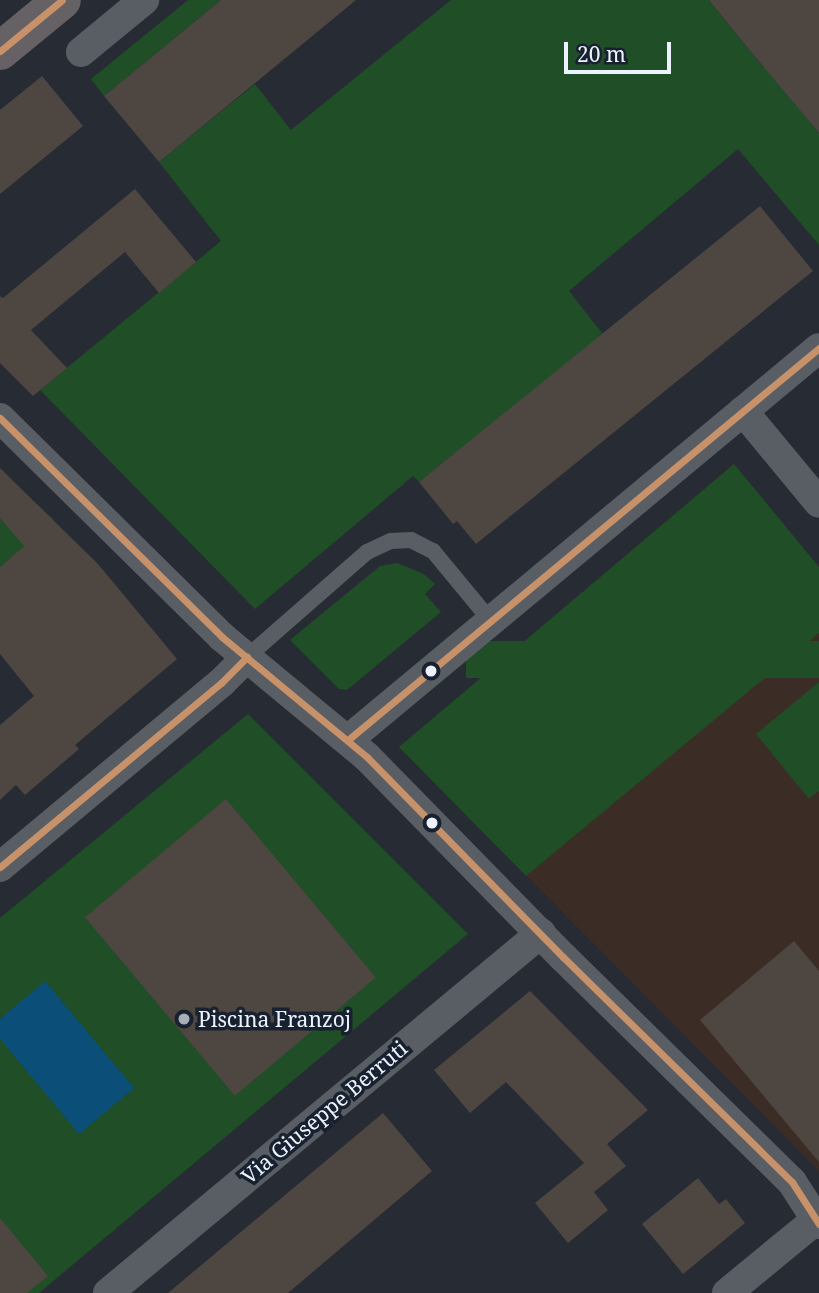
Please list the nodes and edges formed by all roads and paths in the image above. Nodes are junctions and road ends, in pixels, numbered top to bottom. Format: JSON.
{"nodes":[{"id":1,"x":62,"y":0,"type":"edge"},
{"id":2,"x":144,"y":0,"type":"edge"},
{"id":3,"x":0,"y":51,"type":"edge"},
{"id":4,"x":81,"y":52,"type":"dead end"},
{"id":5,"x":819,"y":348,"type":"edge"},
{"id":6,"x":743,"y":411,"type":"junction"},
{"id":7,"x":0,"y":418,"type":"edge"},
{"id":8,"x":819,"y":503,"type":"edge"},
{"id":9,"x":490,"y":620,"type":"junction"},
{"id":10,"x":247,"y":657,"type":"junction"},
{"id":11,"x":349,"y":739,"type":"junction"},
{"id":12,"x":0,"y":867,"type":"edge"},
{"id":13,"x":541,"y":933,"type":"junction"},
{"id":14,"x":818,"y":1222,"type":"edge"},
{"id":15,"x":107,"y":1293,"type":"edge"},
{"id":16,"x":727,"y":1293,"type":"edge"}],
"edges":[{"from":1,"to":3,"type":"main road"},
{"from":2,"to":4,"type":"street"},
{"from":5,"to":6,"type":"street"},
{"from":6,"to":8,"type":"street"},
{"from":6,"to":9,"type":"street"},
{"from":7,"to":10,"type":"street"},
{"from":9,"to":10,"type":"lane"},
{"from":9,"to":11,"type":"street"},
{"from":10,"to":11,"type":"street"},
{"from":10,"to":12,"type":"street"},
{"from":11,"to":13,"type":"street"},
{"from":13,"to":14,"type":"street"},
{"from":13,"to":15,"type":"street","name":"Via Giuseppe Berruti"},
{"from":14,"to":16,"type":"street"}]}
